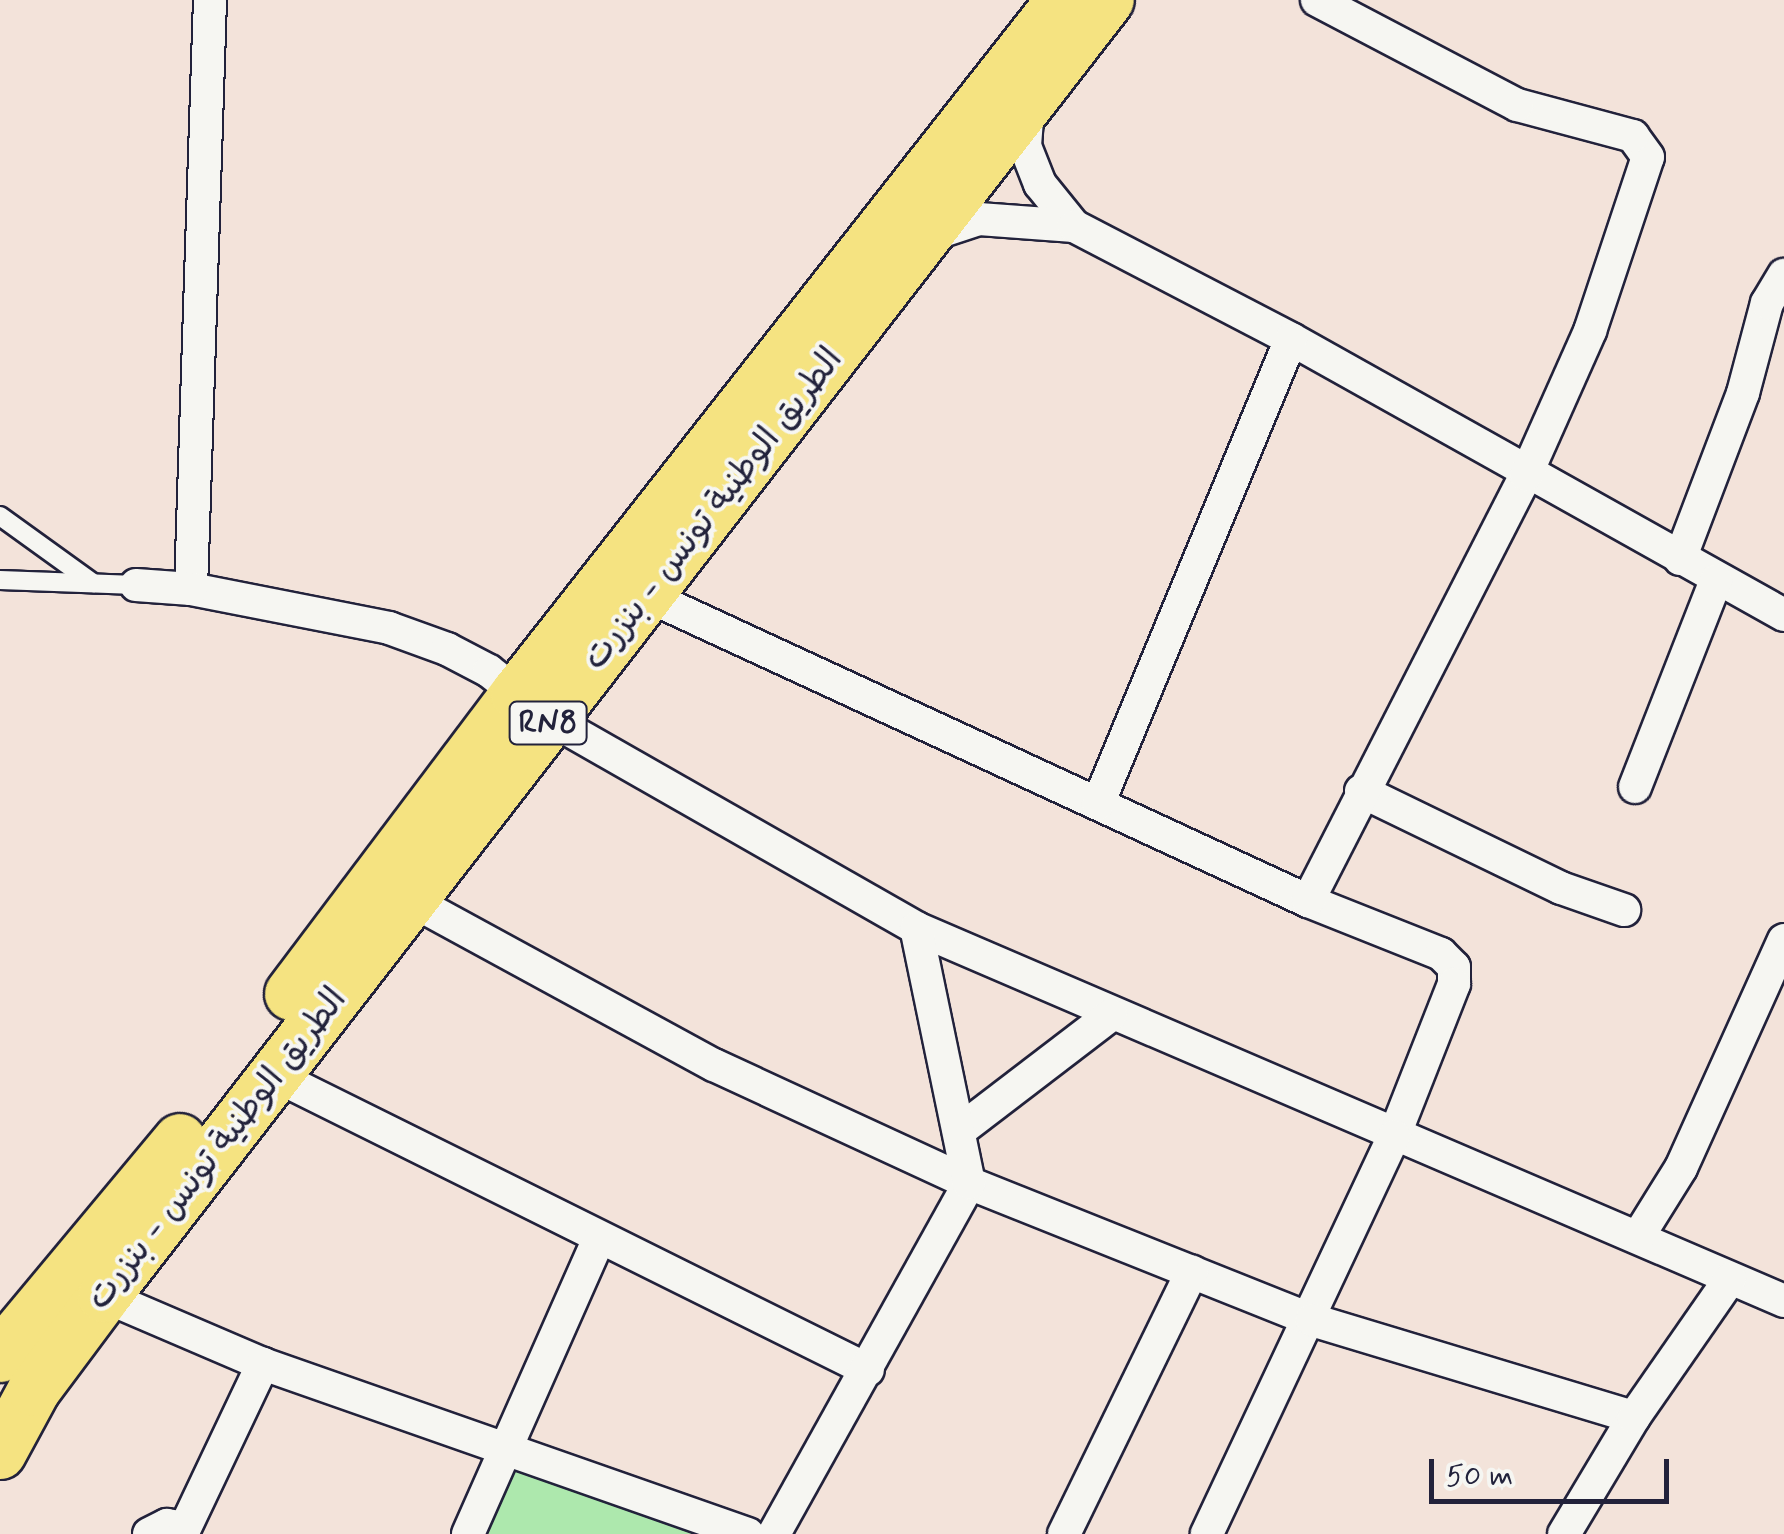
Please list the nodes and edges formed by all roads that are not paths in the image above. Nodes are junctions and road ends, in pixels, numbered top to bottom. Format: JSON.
{"nodes":[{"id":1,"x":210,"y":0,"type":"edge"},
{"id":2,"x":1063,"y":0,"type":"edge"},
{"id":3,"x":1108,"y":0,"type":"edge"},
{"id":4,"x":1316,"y":0,"type":"edge"},
{"id":5,"x":1028,"y":103,"type":"junction"},
{"id":6,"x":1074,"y":226,"type":"junction"},
{"id":7,"x":924,"y":236,"type":"junction"},
{"id":8,"x":1784,"y":274,"type":"edge"},
{"id":9,"x":1291,"y":339,"type":"junction"},
{"id":10,"x":1526,"y":475,"type":"junction"},
{"id":11,"x":0,"y":516,"type":"edge"},
{"id":12,"x":1680,"y":559,"type":"junction"},
{"id":13,"x":0,"y":580,"type":"edge"},
{"id":14,"x":1716,"y":580,"type":"junction"},
{"id":15,"x":94,"y":584,"type":"junction"},
{"id":16,"x":136,"y":585,"type":"joint"},
{"id":17,"x":191,"y":588,"type":"junction"},
{"id":18,"x":648,"y":596,"type":"junction"},
{"id":19,"x":1784,"y":615,"type":"edge"},
{"id":20,"x":534,"y":707,"type":"junction"},
{"id":21,"x":1635,"y":787,"type":"dead end"},
{"id":22,"x":1361,"y":791,"type":"junction"},
{"id":23,"x":1098,"y":804,"type":"junction"},
{"id":24,"x":409,"y":899,"type":"junction"},
{"id":25,"x":1308,"y":900,"type":"junction"},
{"id":26,"x":1624,"y":910,"type":"dead end"},
{"id":27,"x":916,"y":928,"type":"junction"},
{"id":28,"x":1784,"y":940,"type":"edge"},
{"id":29,"x":1110,"y":1015,"type":"junction"},
{"id":30,"x":274,"y":1075,"type":"junction"},
{"id":31,"x":962,"y":1128,"type":"junction"},
{"id":32,"x":1394,"y":1136,"type":"junction"},
{"id":33,"x":969,"y":1184,"type":"junction"},
{"id":34,"x":1638,"y":1237,"type":"junction"},
{"id":35,"x":600,"y":1238,"type":"junction"},
{"id":36,"x":1192,"y":1272,"type":"junction"},
{"id":37,"x":1730,"y":1279,"type":"junction"},
{"id":38,"x":104,"y":1296,"type":"junction"},
{"id":39,"x":1784,"y":1301,"type":"edge"},
{"id":40,"x":1312,"y":1320,"type":"junction"},
{"id":41,"x":0,"y":1356,"type":"edge"},
{"id":42,"x":263,"y":1364,"type":"junction"},
{"id":43,"x":868,"y":1370,"type":"junction"},
{"id":44,"x":1634,"y":1417,"type":"junction"},
{"id":45,"x":504,"y":1446,"type":"junction"},
{"id":46,"x":0,"y":1453,"type":"edge"},
{"id":47,"x":193,"y":1531,"type":"edge"},
{"id":48,"x":150,"y":1534,"type":"edge"},
{"id":49,"x":468,"y":1534,"type":"edge"},
{"id":50,"x":748,"y":1534,"type":"edge"},
{"id":51,"x":774,"y":1534,"type":"edge"},
{"id":52,"x":1064,"y":1534,"type":"edge"},
{"id":53,"x":1207,"y":1534,"type":"edge"},
{"id":54,"x":1564,"y":1534,"type":"edge"}],
"edges":[{"from":1,"to":17,"type":"street"},
{"from":2,"to":20,"type":"main road","name":"الطريق الوطنية تونس - بنزرت","number":"RN8"},
{"from":3,"to":5,"type":"main road","name":"الطريق الوطنية تونس - بنزرت","number":"RN8"},
{"from":4,"to":10,"type":"street"},
{"from":5,"to":6,"type":"street"},
{"from":5,"to":7,"type":"main road","name":"الطريق الوطنية تونس - بنزرت","number":"RN8"},
{"from":6,"to":7,"type":"street"},
{"from":6,"to":9,"type":"street"},
{"from":7,"to":18,"type":"main road","name":"الطريق الوطنية تونس - بنزرت","number":"RN8"},
{"from":8,"to":12,"type":"street"},
{"from":9,"to":10,"type":"street"},
{"from":9,"to":23,"type":"street"},
{"from":10,"to":12,"type":"street"},
{"from":10,"to":22,"type":"street"},
{"from":11,"to":15,"type":"lane"},
{"from":12,"to":14,"type":"street"},
{"from":13,"to":15,"type":"lane"},
{"from":14,"to":19,"type":"street"},
{"from":14,"to":21,"type":"street"},
{"from":15,"to":16,"type":"lane"},
{"from":16,"to":17,"type":"street"},
{"from":17,"to":20,"type":"street"},
{"from":18,"to":20,"type":"main road","name":"الطريق الوطنية تونس - بنزرت","number":"RN8"},
{"from":18,"to":23,"type":"street"},
{"from":20,"to":24,"type":"main road","name":"الطريق الوطنية تونس - بنزرت","number":"RN8"},
{"from":20,"to":27,"type":"street"},
{"from":20,"to":41,"type":"main road","name":"الطريق الوطنية تونس - بنزرت","number":"RN8"},
{"from":22,"to":25,"type":"street"},
{"from":22,"to":26,"type":"street"},
{"from":23,"to":25,"type":"street"},
{"from":24,"to":30,"type":"main road","name":"الطريق الوطنية تونس - بنزرت","number":"RN8"},
{"from":24,"to":33,"type":"street"},
{"from":25,"to":32,"type":"street"},
{"from":27,"to":29,"type":"street"},
{"from":27,"to":31,"type":"street"},
{"from":28,"to":34,"type":"street"},
{"from":29,"to":31,"type":"street"},
{"from":29,"to":32,"type":"street"},
{"from":30,"to":35,"type":"street"},
{"from":30,"to":38,"type":"main road","name":"الطريق الوطنية تونس - بنزرت","number":"RN8"},
{"from":31,"to":33,"type":"street"},
{"from":32,"to":34,"type":"street"},
{"from":32,"to":40,"type":"street"},
{"from":33,"to":36,"type":"street"},
{"from":33,"to":43,"type":"street"},
{"from":34,"to":37,"type":"street"},
{"from":35,"to":43,"type":"street"},
{"from":35,"to":45,"type":"street"},
{"from":36,"to":40,"type":"street"},
{"from":36,"to":52,"type":"street"},
{"from":37,"to":39,"type":"street"},
{"from":37,"to":44,"type":"street"},
{"from":38,"to":42,"type":"street"},
{"from":38,"to":46,"type":"main road","name":"الطريق الوطنية تونس - بنزرت","number":"RN8"},
{"from":40,"to":44,"type":"street"},
{"from":40,"to":53,"type":"street"},
{"from":42,"to":45,"type":"street"},
{"from":42,"to":47,"type":"street"},
{"from":43,"to":51,"type":"street"},
{"from":44,"to":54,"type":"street"},
{"from":45,"to":49,"type":"street"},
{"from":45,"to":50,"type":"street"},
{"from":47,"to":48,"type":"street"}]}
